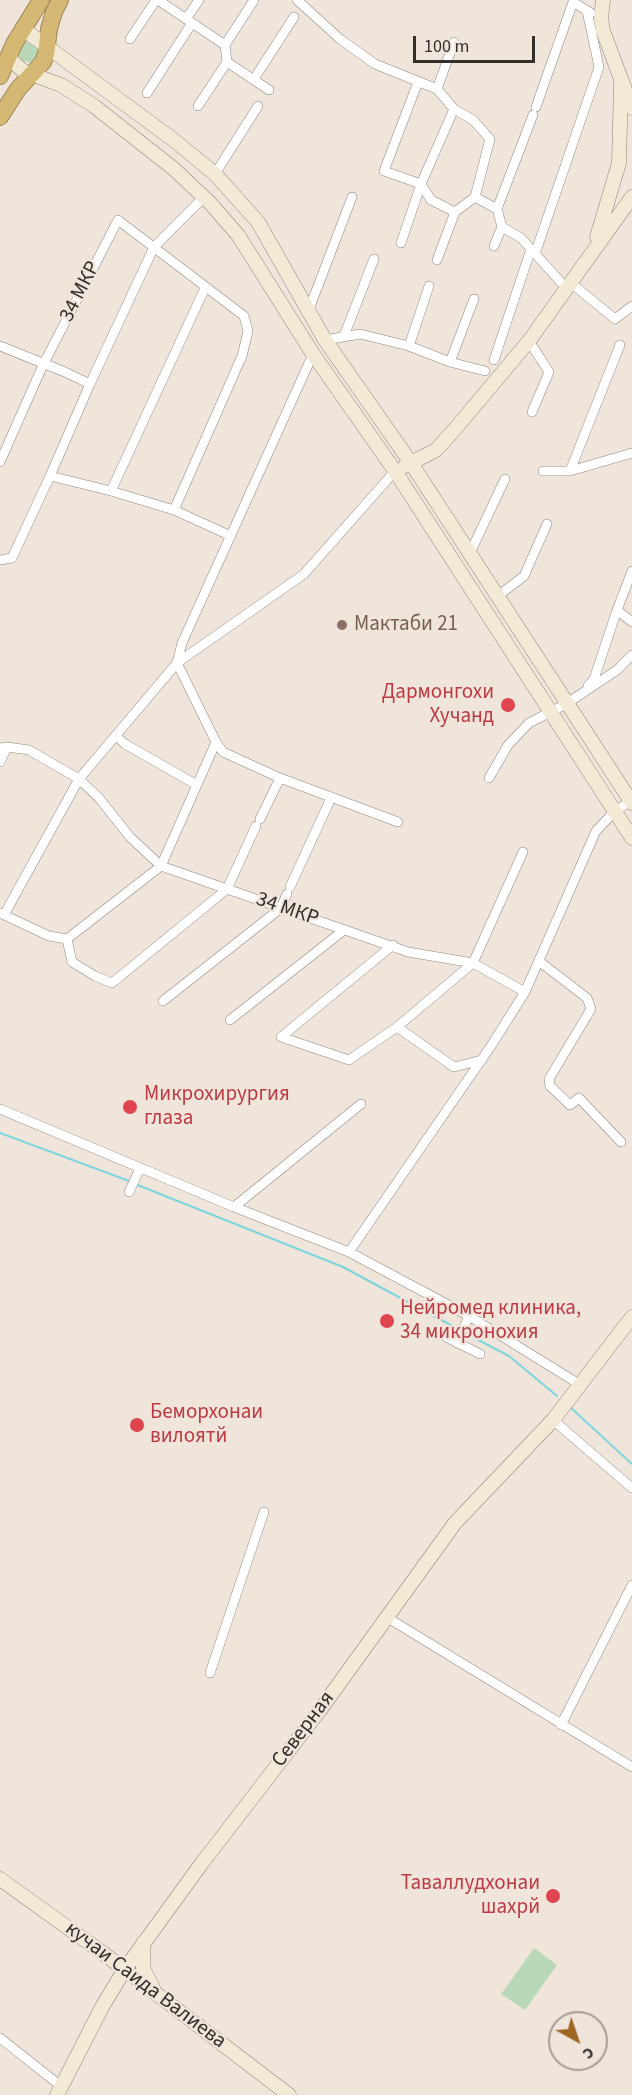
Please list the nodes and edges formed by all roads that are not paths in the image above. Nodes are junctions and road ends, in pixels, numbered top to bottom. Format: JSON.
{"nodes":[{"id":1,"x":41,"y":0,"type":"edge"},
{"id":2,"x":60,"y":0,"type":"edge"},
{"id":3,"x":157,"y":0,"type":"edge"},
{"id":4,"x":199,"y":0,"type":"edge"},
{"id":5,"x":254,"y":0,"type":"edge"},
{"id":6,"x":297,"y":0,"type":"edge"},
{"id":7,"x":603,"y":0,"type":"edge"},
{"id":8,"x":587,"y":10,"type":"junction"},
{"id":9,"x":294,"y":17,"type":"dead end"},
{"id":10,"x":601,"y":20,"type":"junction"},
{"id":11,"x":189,"y":21,"type":"junction"},
{"id":12,"x":23,"y":29,"type":"junction"},
{"id":13,"x":130,"y":39,"type":"dead end"},
{"id":14,"x":454,"y":42,"type":"dead end"},
{"id":15,"x":225,"y":45,"type":"junction"},
{"id":16,"x":47,"y":47,"type":"junction"},
{"id":17,"x":8,"y":57,"type":"junction"},
{"id":18,"x":227,"y":62,"type":"junction"},
{"id":19,"x":31,"y":74,"type":"junction"},
{"id":20,"x":0,"y":76,"type":"edge"},
{"id":21,"x":254,"y":79,"type":"junction"},
{"id":22,"x":418,"y":82,"type":"junction"},
{"id":23,"x":621,"y":83,"type":"junction"},
{"id":24,"x":437,"y":89,"type":"junction"},
{"id":25,"x":269,"y":90,"type":"dead end"},
{"id":26,"x":147,"y":93,"type":"dead end"},
{"id":27,"x":198,"y":106,"type":"dead end"},
{"id":28,"x":258,"y":106,"type":"dead end"},
{"id":29,"x":632,"y":108,"type":"edge"},
{"id":30,"x":454,"y":109,"type":"junction"},
{"id":31,"x":0,"y":117,"type":"edge"},
{"id":32,"x":215,"y":174,"type":"junction"},
{"id":33,"x":421,"y":184,"type":"junction"},
{"id":34,"x":632,"y":196,"type":"edge"},
{"id":35,"x":204,"y":197,"type":"junction"},
{"id":36,"x":352,"y":197,"type":"dead end"},
{"id":37,"x":475,"y":197,"type":"junction"},
{"id":38,"x":497,"y":209,"type":"junction"},
{"id":39,"x":455,"y":212,"type":"junction"},
{"id":40,"x":502,"y":226,"type":"junction"},
{"id":41,"x":401,"y":243,"type":"dead end"},
{"id":42,"x":494,"y":246,"type":"dead end"},
{"id":43,"x":154,"y":247,"type":"junction"},
{"id":44,"x":533,"y":251,"type":"junction"},
{"id":45,"x":374,"y":260,"type":"dead end"},
{"id":46,"x":437,"y":260,"type":"dead end"},
{"id":47,"x":429,"y":286,"type":"dead end"},
{"id":48,"x":569,"y":286,"type":"junction"},
{"id":49,"x":205,"y":288,"type":"junction"},
{"id":50,"x":474,"y":299,"type":"dead end"},
{"id":51,"x":632,"y":306,"type":"edge"},
{"id":52,"x":308,"y":313,"type":"junction"},
{"id":53,"x":344,"y":336,"type":"junction"},
{"id":54,"x":325,"y":340,"type":"junction"},
{"id":55,"x":529,"y":341,"type":"junction"},
{"id":56,"x":620,"y":345,"type":"dead end"},
{"id":57,"x":0,"y":346,"type":"edge"},
{"id":58,"x":409,"y":346,"type":"junction"},
{"id":59,"x":313,"y":354,"type":"junction"},
{"id":60,"x":494,"y":360,"type":"dead end"},
{"id":61,"x":450,"y":362,"type":"junction"},
{"id":62,"x":44,"y":364,"type":"junction"},
{"id":63,"x":485,"y":371,"type":"dead end"},
{"id":64,"x":90,"y":384,"type":"junction"},
{"id":65,"x":532,"y":412,"type":"dead end"},
{"id":66,"x":632,"y":453,"type":"edge"},
{"id":67,"x":0,"y":462,"type":"edge"},
{"id":68,"x":411,"y":463,"type":"junction"},
{"id":69,"x":395,"y":471,"type":"junction"},
{"id":70,"x":543,"y":471,"type":"dead end"},
{"id":71,"x":570,"y":471,"type":"junction"},
{"id":72,"x":50,"y":476,"type":"junction"},
{"id":73,"x":505,"y":479,"type":"dead end"},
{"id":74,"x":111,"y":491,"type":"junction"},
{"id":75,"x":174,"y":510,"type":"junction"},
{"id":76,"x":547,"y":524,"type":"dead end"},
{"id":77,"x":231,"y":536,"type":"junction"},
{"id":78,"x":470,"y":552,"type":"junction"},
{"id":79,"x":0,"y":560,"type":"edge"},
{"id":80,"x":632,"y":571,"type":"edge"},
{"id":81,"x":498,"y":596,"type":"junction"},
{"id":82,"x":617,"y":610,"type":"junction"},
{"id":83,"x":632,"y":622,"type":"edge"},
{"id":84,"x":632,"y":655,"type":"edge"},
{"id":85,"x":177,"y":663,"type":"junction"},
{"id":86,"x":582,"y":692,"type":"junction"},
{"id":87,"x":566,"y":704,"type":"junction"},
{"id":88,"x":549,"y":712,"type":"junction"},
{"id":89,"x":116,"y":736,"type":"junction"},
{"id":90,"x":216,"y":742,"type":"junction"},
{"id":91,"x":4,"y":747,"type":"edge"},
{"id":92,"x":0,"y":762,"type":"edge"},
{"id":93,"x":280,"y":778,"type":"junction"},
{"id":94,"x":489,"y":778,"type":"dead end"},
{"id":95,"x":79,"y":779,"type":"junction"},
{"id":96,"x":197,"y":784,"type":"junction"},
{"id":97,"x":331,"y":798,"type":"junction"},
{"id":98,"x":631,"y":802,"type":"edge"},
{"id":99,"x":615,"y":811,"type":"junction"},
{"id":100,"x":398,"y":822,"type":"dead end"},
{"id":101,"x":632,"y":838,"type":"edge"},
{"id":102,"x":523,"y":852,"type":"dead end"},
{"id":103,"x":161,"y":866,"type":"junction"},
{"id":104,"x":227,"y":889,"type":"junction"},
{"id":105,"x":281,"y":908,"type":"junction"},
{"id":106,"x":2,"y":914,"type":"edge"},
{"id":107,"x":344,"y":930,"type":"junction"},
{"id":108,"x":67,"y":939,"type":"junction"},
{"id":109,"x":393,"y":945,"type":"junction"},
{"id":110,"x":540,"y":962,"type":"junction"},
{"id":111,"x":473,"y":963,"type":"junction"},
{"id":112,"x":525,"y":992,"type":"junction"},
{"id":113,"x":164,"y":1001,"type":"dead end"},
{"id":114,"x":230,"y":1020,"type":"dead end"},
{"id":115,"x":397,"y":1028,"type":"junction"},
{"id":116,"x":482,"y":1060,"type":"junction"},
{"id":117,"x":361,"y":1104,"type":"dead end"},
{"id":118,"x":0,"y":1109,"type":"edge"},
{"id":119,"x":621,"y":1142,"type":"dead end"},
{"id":120,"x":140,"y":1168,"type":"junction"},
{"id":121,"x":129,"y":1192,"type":"dead end"},
{"id":122,"x":234,"y":1207,"type":"junction"},
{"id":123,"x":349,"y":1252,"type":"junction"},
{"id":124,"x":469,"y":1316,"type":"junction"},
{"id":125,"x":632,"y":1317,"type":"edge"},
{"id":126,"x":460,"y":1335,"type":"junction"},
{"id":127,"x":446,"y":1337,"type":"dead end"},
{"id":128,"x":480,"y":1354,"type":"dead end"},
{"id":129,"x":579,"y":1384,"type":"junction"},
{"id":130,"x":553,"y":1420,"type":"junction"},
{"id":131,"x":632,"y":1488,"type":"edge"},
{"id":132,"x":264,"y":1512,"type":"dead end"},
{"id":133,"x":632,"y":1585,"type":"edge"},
{"id":134,"x":388,"y":1618,"type":"junction"},
{"id":135,"x":210,"y":1673,"type":"dead end"},
{"id":136,"x":561,"y":1725,"type":"junction"},
{"id":137,"x":632,"y":1767,"type":"edge"},
{"id":138,"x":0,"y":1879,"type":"edge"},
{"id":139,"x":143,"y":1943,"type":"junction"},
{"id":140,"x":103,"y":1953,"type":"junction"},
{"id":141,"x":125,"y":1969,"type":"junction"},
{"id":142,"x":110,"y":1993,"type":"junction"},
{"id":143,"x":158,"y":1994,"type":"junction"},
{"id":144,"x":0,"y":2038,"type":"edge"},
{"id":145,"x":60,"y":2091,"type":"edge"},
{"id":146,"x":289,"y":2095,"type":"edge"}],
"edges":[{"from":1,"to":12,"type":"highway"},
{"from":2,"to":16,"type":"highway"},
{"from":3,"to":11,"type":"street"},
{"from":3,"to":13,"type":"street"},
{"from":4,"to":11,"type":"street"},
{"from":5,"to":15,"type":"street"},
{"from":6,"to":22,"type":"street"},
{"from":7,"to":10,"type":"main road"},
{"from":8,"to":10,"type":"street"},
{"from":8,"to":38,"type":"street"},
{"from":8,"to":44,"type":"street"},
{"from":9,"to":21,"type":"street"},
{"from":10,"to":23,"type":"main road"},
{"from":11,"to":15,"type":"street"},
{"from":11,"to":26,"type":"street"},
{"from":12,"to":16,"type":"main road"},
{"from":12,"to":17,"type":"highway"},
{"from":14,"to":24,"type":"street"},
{"from":15,"to":18,"type":"street"},
{"from":16,"to":19,"type":"highway"},
{"from":16,"to":32,"type":"main road"},
{"from":17,"to":19,"type":"main road"},
{"from":17,"to":20,"type":"highway"},
{"from":18,"to":21,"type":"street"},
{"from":18,"to":27,"type":"street"},
{"from":19,"to":31,"type":"highway"},
{"from":19,"to":35,"type":"main road"},
{"from":21,"to":25,"type":"street"},
{"from":22,"to":24,"type":"street"},
{"from":22,"to":33,"type":"street"},
{"from":23,"to":29,"type":"main road"},
{"from":23,"to":48,"type":"main road"},
{"from":24,"to":30,"type":"street"},
{"from":28,"to":32,"type":"street"},
{"from":30,"to":33,"type":"street"},
{"from":30,"to":37,"type":"street"},
{"from":32,"to":52,"type":"main road"},
{"from":33,"to":39,"type":"street"},
{"from":33,"to":41,"type":"street"},
{"from":34,"to":48,"type":"main road"},
{"from":35,"to":43,"type":"street"},
{"from":35,"to":59,"type":"main road"},
{"from":36,"to":52,"type":"street"},
{"from":37,"to":38,"type":"street"},
{"from":37,"to":39,"type":"street"},
{"from":38,"to":40,"type":"street"},
{"from":39,"to":46,"type":"street"},
{"from":40,"to":42,"type":"street"},
{"from":40,"to":44,"type":"street"},
{"from":43,"to":49,"type":"street"},
{"from":43,"to":62,"type":"street","name":"34 МКР"},
{"from":43,"to":64,"type":"street"},
{"from":44,"to":48,"type":"street"},
{"from":44,"to":60,"type":"street"},
{"from":45,"to":53,"type":"street"},
{"from":47,"to":58,"type":"street"},
{"from":48,"to":51,"type":"street"},
{"from":48,"to":55,"type":"main road"},
{"from":49,"to":74,"type":"street"},
{"from":49,"to":75,"type":"street"},
{"from":50,"to":61,"type":"street"},
{"from":52,"to":54,"type":"main road"},
{"from":53,"to":54,"type":"street"},
{"from":53,"to":58,"type":"street"},
{"from":54,"to":68,"type":"main road"},
{"from":55,"to":65,"type":"street"},
{"from":55,"to":68,"type":"main road"},
{"from":56,"to":71,"type":"street"},
{"from":57,"to":62,"type":"street"},
{"from":58,"to":61,"type":"street"},
{"from":59,"to":69,"type":"main road"},
{"from":59,"to":77,"type":"street"},
{"from":61,"to":63,"type":"street"},
{"from":62,"to":64,"type":"street"},
{"from":62,"to":67,"type":"street","name":"34 МКР"},
{"from":64,"to":72,"type":"street"},
{"from":66,"to":71,"type":"street"},
{"from":68,"to":69,"type":"main road"},
{"from":68,"to":78,"type":"main road"},
{"from":69,"to":85,"type":"street"},
{"from":69,"to":88,"type":"main road"},
{"from":70,"to":71,"type":"street"},
{"from":72,"to":74,"type":"street"},
{"from":72,"to":79,"type":"street"},
{"from":73,"to":78,"type":"street"},
{"from":74,"to":75,"type":"street"},
{"from":75,"to":77,"type":"street"},
{"from":76,"to":81,"type":"street"},
{"from":77,"to":85,"type":"street"},
{"from":78,"to":81,"type":"main road"},
{"from":80,"to":82,"type":"street"},
{"from":81,"to":87,"type":"main road"},
{"from":82,"to":83,"type":"street"},
{"from":82,"to":86,"type":"street"},
{"from":84,"to":86,"type":"street"},
{"from":85,"to":89,"type":"street"},
{"from":85,"to":90,"type":"street"},
{"from":86,"to":87,"type":"street"},
{"from":87,"to":88,"type":"street"},
{"from":87,"to":98,"type":"main road"},
{"from":88,"to":94,"type":"street"},
{"from":88,"to":99,"type":"main road"},
{"from":89,"to":95,"type":"street"},
{"from":89,"to":96,"type":"street"},
{"from":90,"to":93,"type":"street"},
{"from":90,"to":96,"type":"street"},
{"from":91,"to":92,"type":"street"},
{"from":91,"to":95,"type":"street"},
{"from":93,"to":97,"type":"street"},
{"from":93,"to":104,"type":"street"},
{"from":95,"to":103,"type":"street"},
{"from":95,"to":106,"type":"street"},
{"from":96,"to":103,"type":"street"},
{"from":97,"to":100,"type":"street"},
{"from":97,"to":105,"type":"street"},
{"from":98,"to":99,"type":"street"},
{"from":99,"to":101,"type":"main road"},
{"from":99,"to":110,"type":"street"},
{"from":102,"to":111,"type":"street"},
{"from":103,"to":104,"type":"street","name":"34 МКР"},
{"from":103,"to":108,"type":"street"},
{"from":104,"to":105,"type":"street","name":"34 МКР"},
{"from":104,"to":108,"type":"street"},
{"from":105,"to":107,"type":"street","name":"34 МКР"},
{"from":105,"to":113,"type":"street"},
{"from":106,"to":108,"type":"street"},
{"from":107,"to":109,"type":"street","name":"34 МКР"},
{"from":107,"to":114,"type":"street"},
{"from":109,"to":111,"type":"street","name":"34 МКР"},
{"from":109,"to":115,"type":"street"},
{"from":110,"to":112,"type":"street"},
{"from":110,"to":119,"type":"street"},
{"from":111,"to":112,"type":"street","name":"34 МКР"},
{"from":111,"to":115,"type":"street"},
{"from":112,"to":116,"type":"street"},
{"from":115,"to":116,"type":"street"},
{"from":116,"to":123,"type":"street"},
{"from":117,"to":122,"type":"street"},
{"from":118,"to":120,"type":"street"},
{"from":120,"to":121,"type":"street"},
{"from":120,"to":122,"type":"street"},
{"from":122,"to":123,"type":"street"},
{"from":123,"to":124,"type":"street"},
{"from":124,"to":126,"type":"street"},
{"from":124,"to":129,"type":"street"},
{"from":125,"to":129,"type":"main road","name":"Северная"},
{"from":126,"to":127,"type":"street"},
{"from":126,"to":128,"type":"street"},
{"from":129,"to":130,"type":"main road","name":"Северная"},
{"from":130,"to":131,"type":"street"},
{"from":130,"to":134,"type":"main road","name":"Северная"},
{"from":132,"to":135,"type":"street"},
{"from":133,"to":136,"type":"street"},
{"from":134,"to":136,"type":"street"},
{"from":134,"to":139,"type":"main road","name":"Северная"},
{"from":136,"to":137,"type":"street"},
{"from":138,"to":140,"type":"main road","name":"кучаи Саида Валиева"},
{"from":139,"to":141,"type":"main road","name":"Северная"},
{"from":139,"to":143,"type":"main road"},
{"from":140,"to":141,"type":"main road","name":"кучаи Саида Валиева"},
{"from":140,"to":142,"type":"main road"},
{"from":141,"to":142,"type":"main road","name":"Северная"},
{"from":141,"to":143,"type":"main road","name":"кучаи Саида Валиева"},
{"from":142,"to":145,"type":"main road","name":"Северная"},
{"from":143,"to":146,"type":"main road","name":"кучаи Саида Валиева"},
{"from":144,"to":145,"type":"street"}]}
